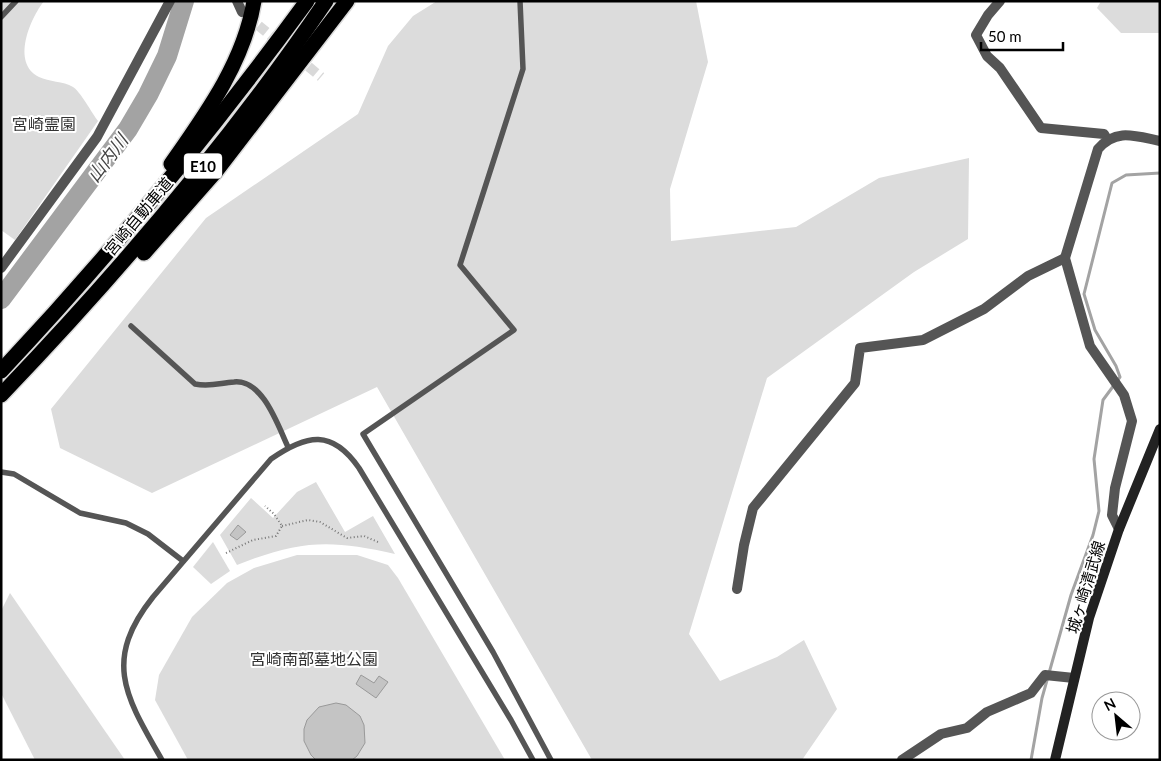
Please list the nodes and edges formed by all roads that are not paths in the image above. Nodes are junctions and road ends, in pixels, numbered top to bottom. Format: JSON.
{"nodes":[{"id":1,"x":16,"y":1,"type":"edge"},
{"id":2,"x":170,"y":1,"type":"edge"},
{"id":3,"x":237,"y":1,"type":"edge"},
{"id":4,"x":254,"y":1,"type":"edge"},
{"id":5,"x":307,"y":1,"type":"edge"},
{"id":6,"x":326,"y":1,"type":"edge"},
{"id":7,"x":348,"y":1,"type":"edge"},
{"id":8,"x":520,"y":1,"type":"edge"},
{"id":9,"x":1000,"y":1,"type":"edge"},
{"id":10,"x":242,"y":12,"type":"tunnel mouth"},
{"id":11,"x":1,"y":17,"type":"edge"},
{"id":12,"x":1107,"y":138,"type":"junction"},
{"id":13,"x":1160,"y":141,"type":"edge"},
{"id":14,"x":130,"y":228,"type":"junction"},
{"id":15,"x":1065,"y":258,"type":"junction"},
{"id":16,"x":1,"y":268,"type":"edge"},
{"id":17,"x":70,"y":322,"type":"junction"},
{"id":18,"x":130,"y":326,"type":"dead end"},
{"id":19,"x":1,"y":372,"type":"edge"},
{"id":20,"x":1,"y":395,"type":"edge"},
{"id":21,"x":1160,"y":429,"type":"edge"},
{"id":22,"x":288,"y":447,"type":"junction"},
{"id":23,"x":1,"y":472,"type":"edge"},
{"id":24,"x":1119,"y":529,"type":"junction"},
{"id":25,"x":183,"y":561,"type":"junction"},
{"id":26,"x":737,"y":588,"type":"dead end"},
{"id":27,"x":1074,"y":678,"type":"junction"},
{"id":28,"x":162,"y":760,"type":"edge"},
{"id":29,"x":532,"y":760,"type":"edge"},
{"id":30,"x":551,"y":760,"type":"edge"},
{"id":31,"x":902,"y":760,"type":"edge"},
{"id":32,"x":1056,"y":760,"type":"edge"}],
"edges":[{"from":1,"to":11,"type":"lane"},
{"from":2,"to":16,"type":"street"},
{"from":3,"to":10,"type":"street"},
{"from":4,"to":14,"type":"highway"},
{"from":5,"to":14,"type":"highway","name":"宮崎自動車道","number":"E10"},
{"from":6,"to":17,"type":"highway","name":"宮崎自動車道","number":"E10"},
{"from":7,"to":17,"type":"highway"},
{"from":8,"to":30,"type":"lane"},
{"from":9,"to":12,"type":"street"},
{"from":12,"to":13,"type":"street"},
{"from":12,"to":15,"type":"street"},
{"from":14,"to":19,"type":"highway","name":"宮崎自動車道","number":"E10"},
{"from":15,"to":24,"type":"street"},
{"from":15,"to":26,"type":"street"},
{"from":17,"to":20,"type":"highway","name":"宮崎自動車道","number":"E10"},
{"from":18,"to":22,"type":"lane"},
{"from":21,"to":24,"type":"main road","name":"城ヶ崎清武線"},
{"from":22,"to":25,"type":"lane"},
{"from":22,"to":29,"type":"lane"},
{"from":23,"to":25,"type":"lane"},
{"from":24,"to":27,"type":"main road","name":"城ヶ崎清武線"},
{"from":25,"to":28,"type":"lane"},
{"from":27,"to":31,"type":"street"},
{"from":27,"to":32,"type":"main road","name":"城ヶ崎清武線"}]}
